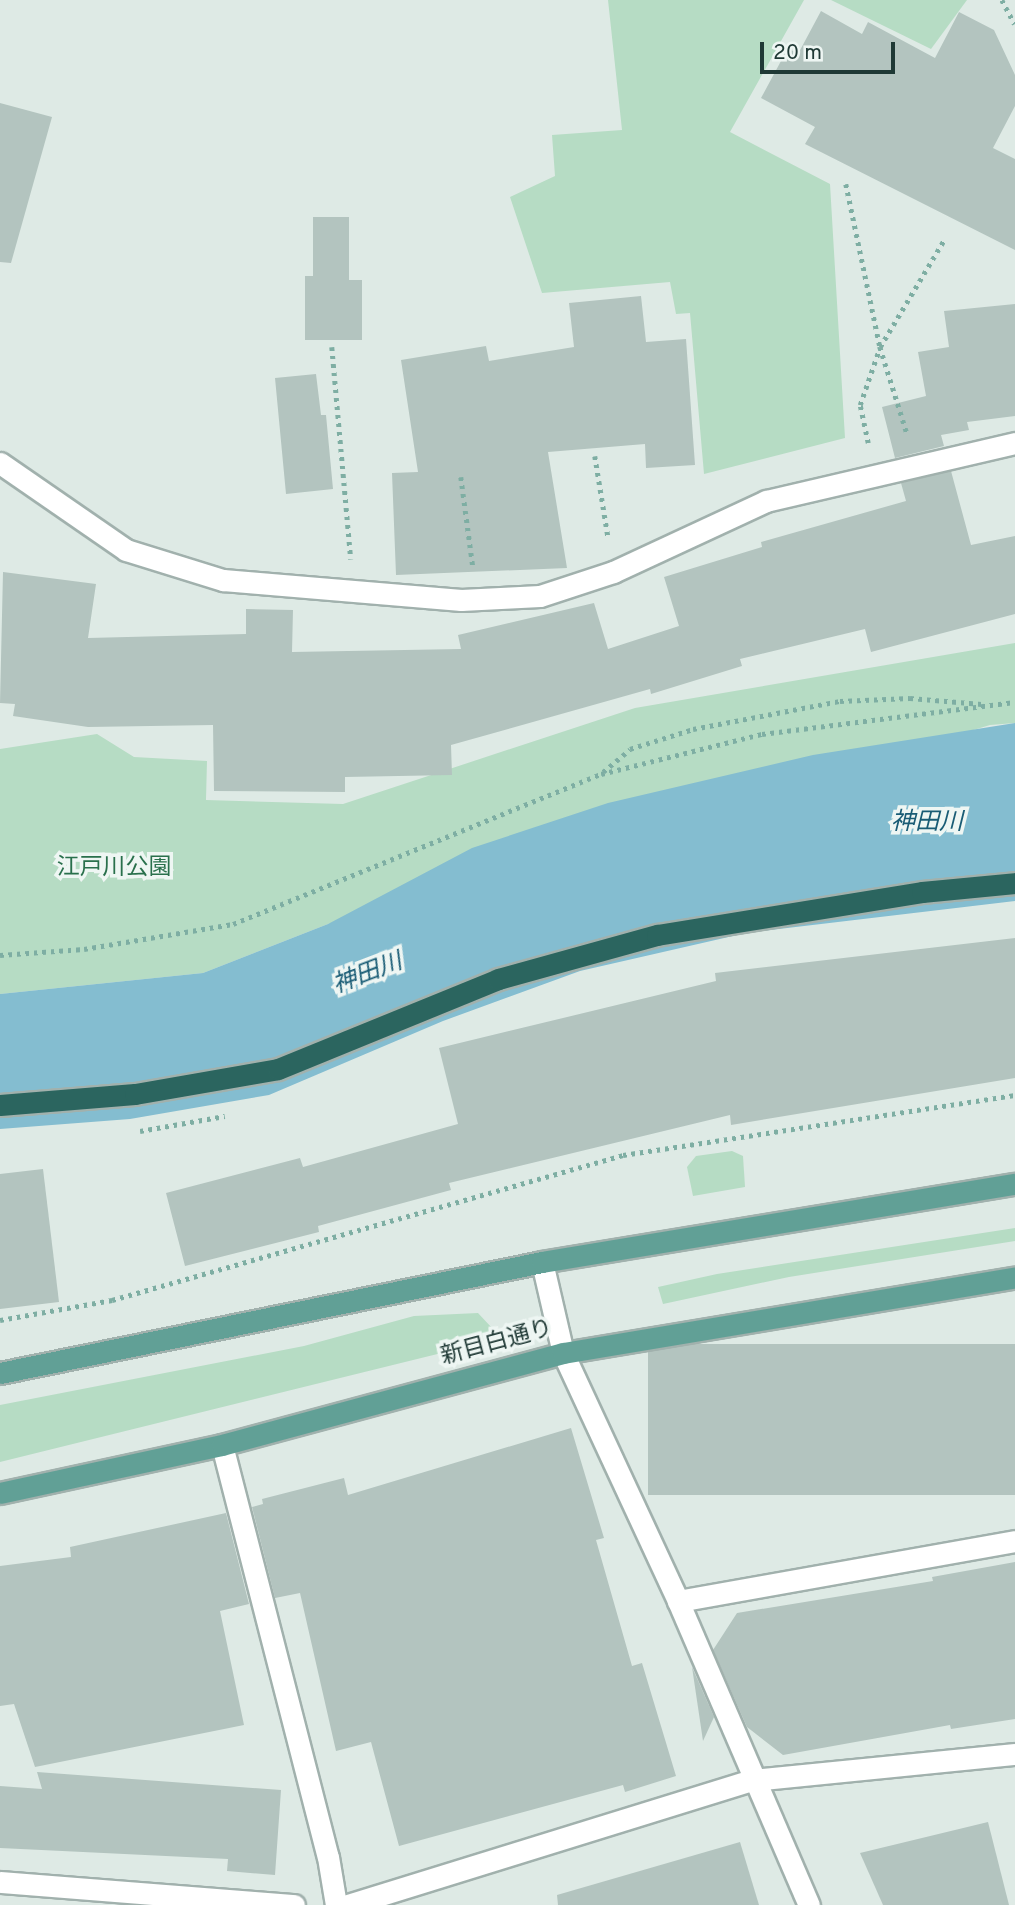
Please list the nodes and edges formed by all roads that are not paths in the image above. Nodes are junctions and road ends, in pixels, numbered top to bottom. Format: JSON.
{"nodes":[{"id":1,"x":1015,"y":443,"type":"edge"},
{"id":2,"x":0,"y":463,"type":"edge"},
{"id":3,"x":1015,"y":883,"type":"edge"},
{"id":4,"x":0,"y":1105,"type":"edge"},
{"id":5,"x":1015,"y":1184,"type":"edge"},
{"id":6,"x":542,"y":1262,"type":"junction"},
{"id":7,"x":1015,"y":1277,"type":"edge"},
{"id":8,"x":563,"y":1353,"type":"junction"},
{"id":9,"x":0,"y":1373,"type":"edge"},
{"id":10,"x":222,"y":1446,"type":"junction"},
{"id":11,"x":0,"y":1493,"type":"edge"},
{"id":12,"x":1015,"y":1541,"type":"edge"},
{"id":13,"x":678,"y":1601,"type":"junction"},
{"id":14,"x":1015,"y":1754,"type":"edge"},
{"id":15,"x":753,"y":1780,"type":"junction"},
{"id":16,"x":0,"y":1882,"type":"edge"},
{"id":17,"x":206,"y":1902,"type":"edge"},
{"id":18,"x":294,"y":1905,"type":"edge"},
{"id":19,"x":336,"y":1905,"type":"edge"},
{"id":20,"x":348,"y":1905,"type":"edge"},
{"id":21,"x":809,"y":1905,"type":"edge"}],
"edges":[{"from":1,"to":2,"type":"street"},
{"from":3,"to":4,"type":"highway"},
{"from":5,"to":6,"type":"main road"},
{"from":6,"to":8,"type":"street"},
{"from":6,"to":9,"type":"main road"},
{"from":7,"to":8,"type":"main road","name":"新目白通り"},
{"from":8,"to":10,"type":"main road","name":"新目白通り"},
{"from":8,"to":13,"type":"street"},
{"from":10,"to":11,"type":"main road","name":"新目白通り"},
{"from":10,"to":19,"type":"street"},
{"from":12,"to":13,"type":"street"},
{"from":13,"to":15,"type":"street"},
{"from":14,"to":15,"type":"street"},
{"from":15,"to":20,"type":"street"},
{"from":15,"to":21,"type":"street"},
{"from":16,"to":17,"type":"street"},
{"from":17,"to":18,"type":"street"}]}
